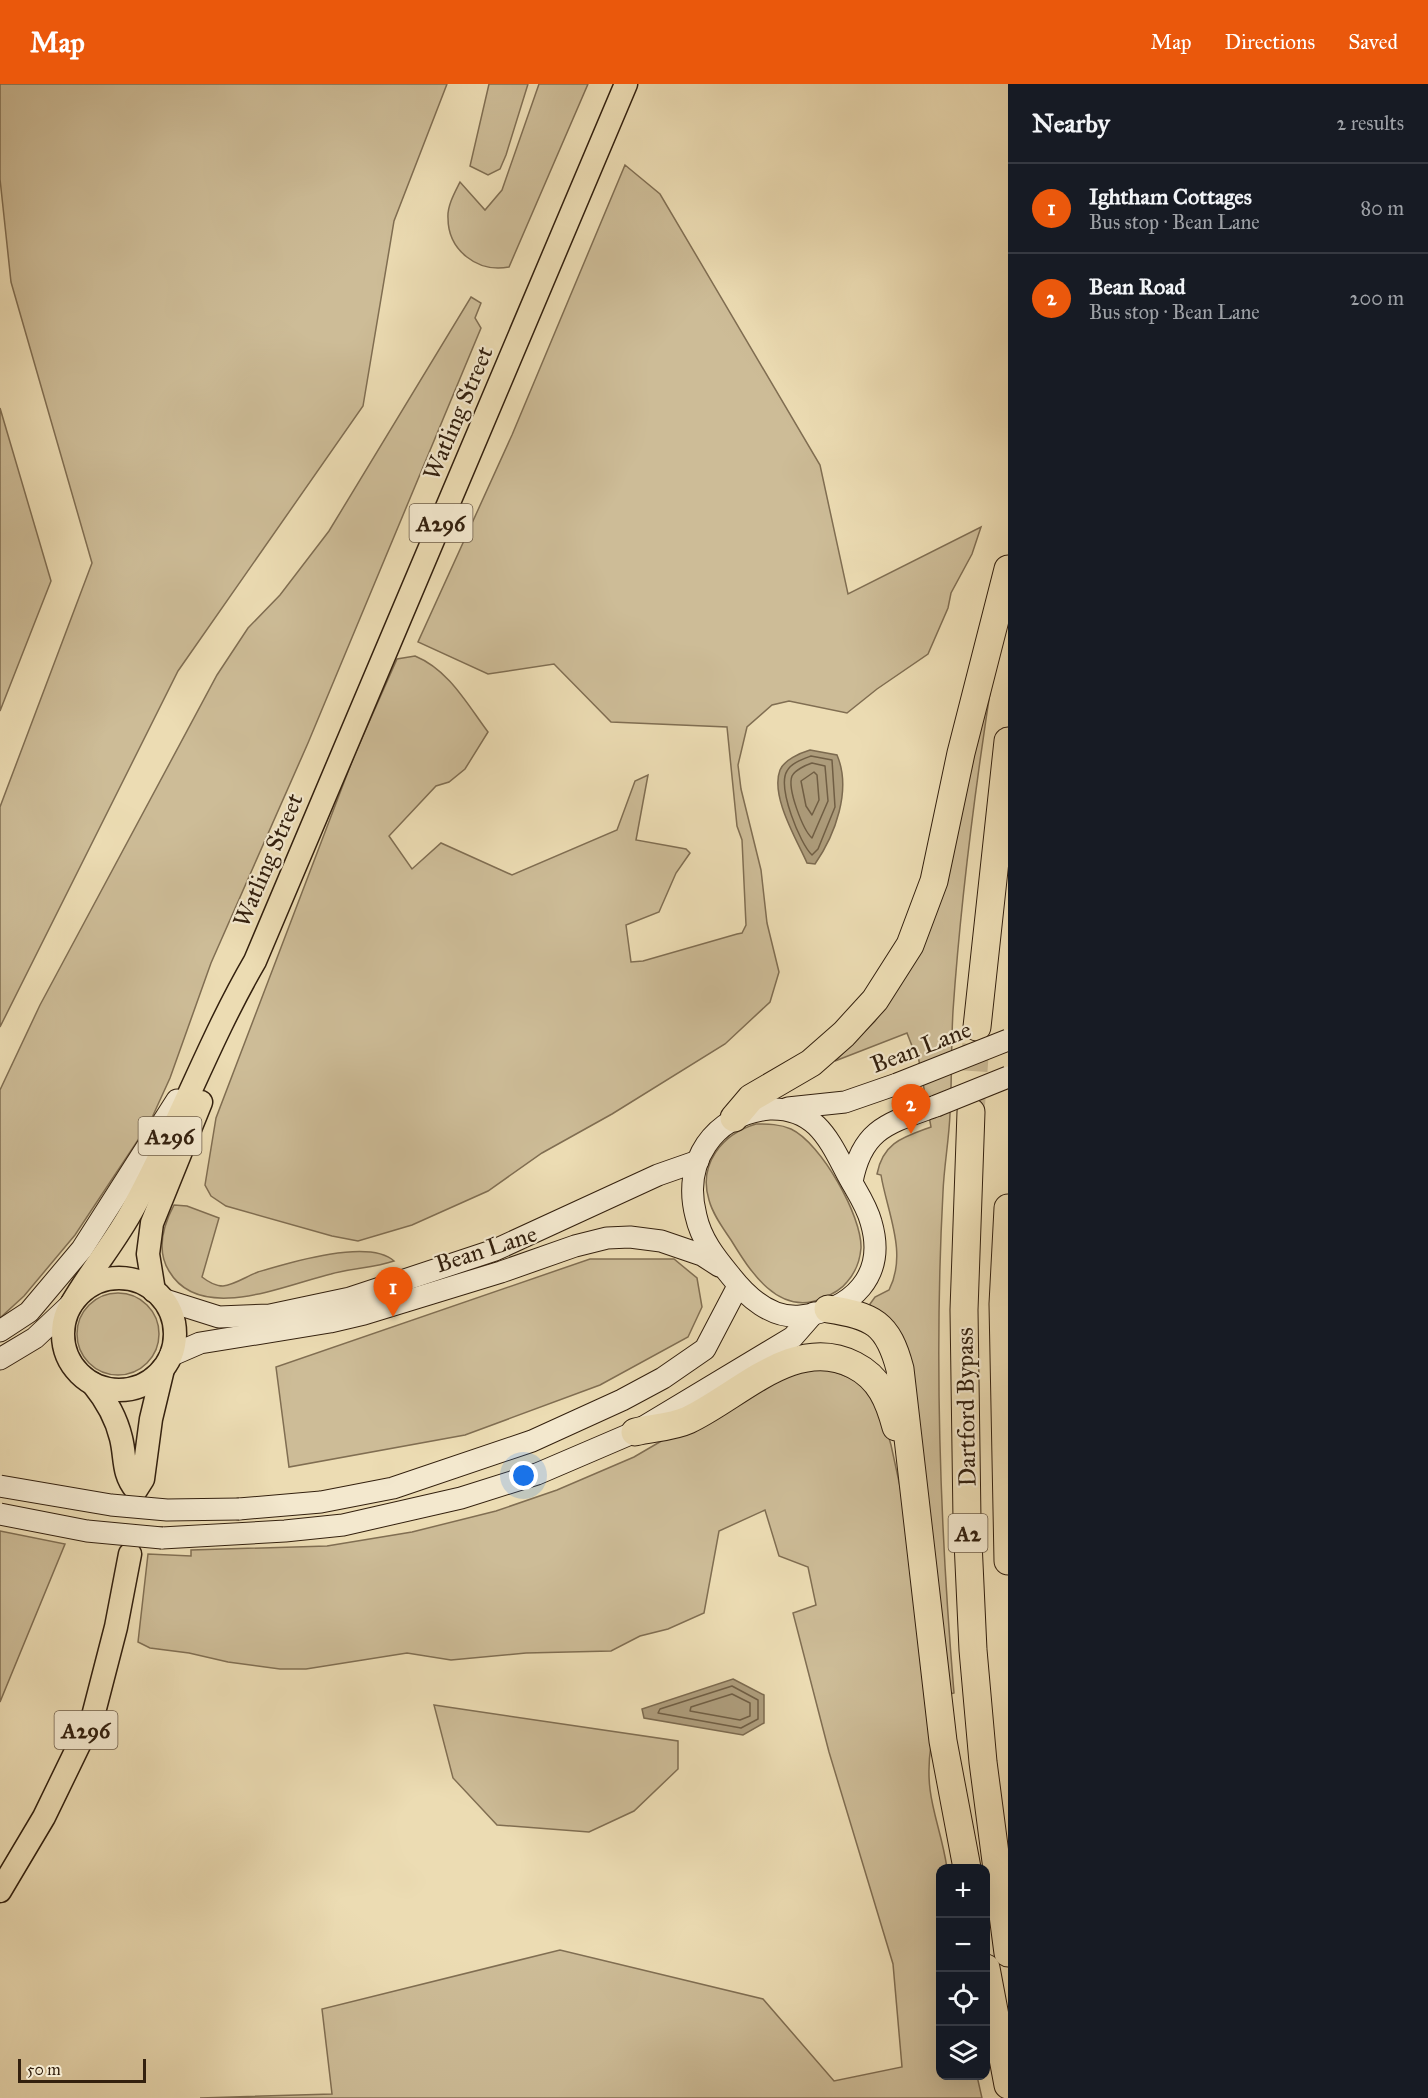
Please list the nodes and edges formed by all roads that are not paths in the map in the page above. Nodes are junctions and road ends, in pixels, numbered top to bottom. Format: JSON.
{"nodes":[{"id":1,"x":626,"y":84,"type":"edge"},
{"id":2,"x":1008,"y":569,"type":"edge"},
{"id":3,"x":1008,"y":741,"type":"edge"},
{"id":4,"x":255,"y":961,"type":"junction"},
{"id":5,"x":977,"y":1027,"type":"tunnel mouth"},
{"id":6,"x":1008,"y":1040,"type":"edge"},
{"id":7,"x":1008,"y":1077,"type":"edge"},
{"id":8,"x":781,"y":1108,"type":"junction"},
{"id":9,"x":971,"y":1112,"type":"tunnel mouth"},
{"id":10,"x":734,"y":1118,"type":"junction"},
{"id":11,"x":698,"y":1161,"type":"junction"},
{"id":12,"x":852,"y":1182,"type":"junction"},
{"id":13,"x":1008,"y":1208,"type":"edge"},
{"id":14,"x":738,"y":1286,"type":"junction"},
{"id":15,"x":158,"y":1295,"type":"junction"},
{"id":16,"x":71,"y":1304,"type":"junction"},
{"id":17,"x":821,"y":1311,"type":"junction"},
{"id":18,"x":0,"y":1331,"type":"edge"},
{"id":19,"x":0,"y":1359,"type":"edge"},
{"id":20,"x":166,"y":1362,"type":"junction"},
{"id":21,"x":93,"y":1384,"type":"junction"},
{"id":22,"x":634,"y":1432,"type":"junction"},
{"id":23,"x":906,"y":1444,"type":"junction"},
{"id":24,"x":0,"y":1486,"type":"edge"},
{"id":25,"x":0,"y":1514,"type":"edge"},
{"id":26,"x":130,"y":1554,"type":"dead end"},
{"id":27,"x":1008,"y":1561,"type":"edge"},
{"id":28,"x":966,"y":1864,"type":"edge"},
{"id":29,"x":0,"y":1891,"type":"edge"},
{"id":30,"x":1008,"y":1953,"type":"edge"},
{"id":31,"x":987,"y":1972,"type":"edge"},
{"id":32,"x":1008,"y":2085,"type":"edge"}],
"edges":[{"from":1,"to":4,"type":"main road","name":"Watling Street","number":"A296"},
{"from":2,"to":10,"type":"highway"},
{"from":3,"to":5,"type":"highway"},
{"from":4,"to":15,"type":"main road","name":"Watling Street","number":"A296"},
{"from":4,"to":16,"type":"main road","name":"Watling Street","number":"A296"},
{"from":4,"to":18,"type":"main road"},
{"from":6,"to":8,"type":"main road","name":"Bean Lane","bridge":true},
{"from":7,"to":12,"type":"main road","bridge":true},
{"from":8,"to":10,"type":"main road"},
{"from":8,"to":12,"type":"main road"},
{"from":9,"to":30,"type":"highway","name":"Dartford Bypass","number":"A2"},
{"from":10,"to":11,"type":"main road"},
{"from":11,"to":14,"type":"main road"},
{"from":11,"to":15,"type":"main road","name":"Bean Lane"},
{"from":12,"to":17,"type":"main road"},
{"from":13,"to":27,"type":"highway","name":"Dartford Bypass","number":"A2"},
{"from":14,"to":17,"type":"main road"},
{"from":14,"to":20,"type":"main road","name":"Bean Lane"},
{"from":14,"to":24,"type":"main road","bridge":true},
{"from":15,"to":16,"type":"main road"},
{"from":15,"to":20,"type":"main road"},
{"from":16,"to":19,"type":"main road"},
{"from":16,"to":21,"type":"main road"},
{"from":17,"to":22,"type":"main road"},
{"from":17,"to":23,"type":"highway"},
{"from":20,"to":21,"type":"main road"},
{"from":20,"to":21,"type":"main road"},
{"from":22,"to":23,"type":"highway"},
{"from":22,"to":25,"type":"main road","bridge":true},
{"from":23,"to":28,"type":"highway"},
{"from":26,"to":29,"type":"main road","number":"A296"},
{"from":31,"to":32,"type":"highway"}]}
